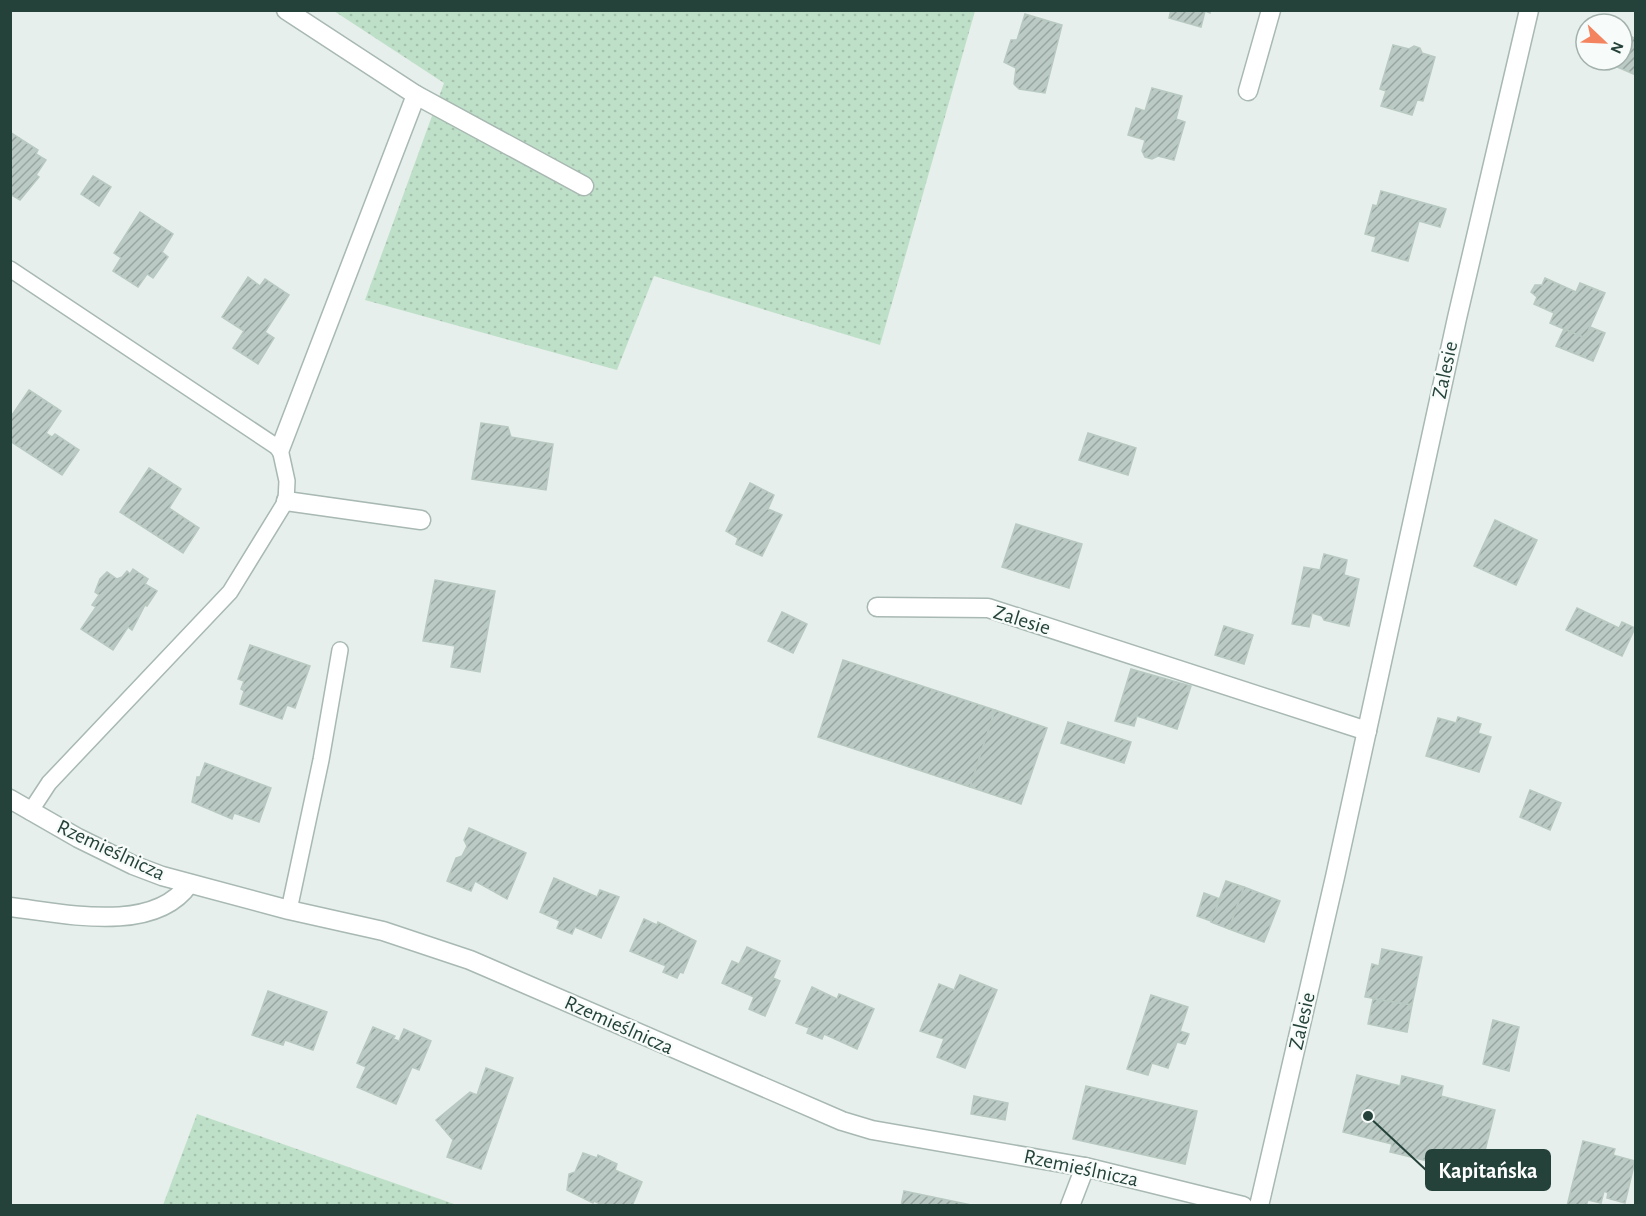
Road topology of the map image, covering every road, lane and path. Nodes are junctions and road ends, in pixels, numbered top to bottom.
1 (286, 10) edge
2 (1271, 10) edge
3 (1529, 10) edge
4 (1248, 91) dead end
5 (416, 95) junction
6 (584, 186) dead end
7 (10, 269) edge
8 (280, 449) junction
9 (286, 501) junction
10 (421, 520) dead end
11 (878, 607) dead end
12 (340, 650) dead end
13 (1366, 731) junction
14 (10, 799) edge
15 (30, 812) junction
16 (189, 884) junction
17 (10, 907) edge
18 (289, 910) junction
19 (1085, 1167) junction
20 (1070, 1206) edge
21 (1244, 1206) edge
22 (1259, 1206) edge

1 - 5 street
2 - 4 street
3 - 13 street, Zalesie
5 - 6 street
5 - 8 street
7 - 8 lane
8 - 9 lane
9 - 10 street
9 - 15 lane
11 - 13 street, Zalesie
12 - 18 lane
13 - 22 street, Zalesie
14 - 15 street, Rzemieślnicza
15 - 16 street, Rzemieślnicza
16 - 17 street
16 - 18 street, Rzemieślnicza
18 - 19 street, Rzemieślnicza
19 - 20 street
19 - 21 street, Rzemieślnicza

